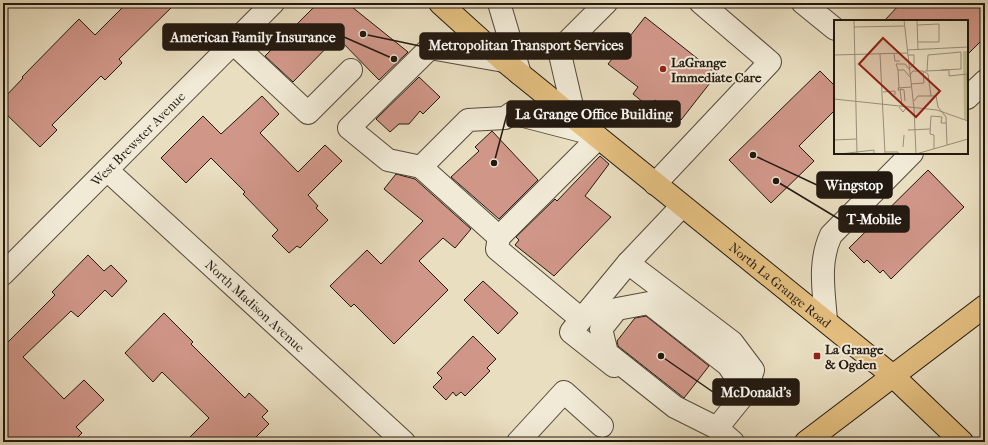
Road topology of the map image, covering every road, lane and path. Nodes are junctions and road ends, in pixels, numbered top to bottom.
1 (273, 3) edge
2 (440, 3) edge
3 (499, 3) edge
4 (606, 3) edge
5 (701, 3) edge
6 (803, 3) edge
7 (834, 28) edge
8 (233, 43) junction
9 (512, 67) junction
10 (351, 70) dead end
11 (985, 81) edge
12 (968, 97) edge
13 (575, 119) junction
14 (596, 136) junction
15 (911, 154) edge
16 (421, 167) junction
17 (107, 170) junction
18 (655, 184) junction
19 (682, 206) junction
20 (499, 237) junction
21 (628, 263) junction
22 (3, 274) edge
23 (985, 306) edge
24 (826, 321) junction
25 (576, 326) junction
26 (893, 376) junction
27 (746, 392) junction
28 (602, 426) dead end
29 (825, 434) edge
30 (725, 435) edge
31 (404, 442) edge
32 (518, 442) edge
33 (806, 442) edge
34 (962, 442) edge

1 - 8 street, West Brewster Avenue
2 - 9 main road
3 - 9 street
4 - 13 street
5 - 18 street
6 - 7 street
8 - 10 street
8 - 17 street, West Brewster Avenue
9 - 13 main road, North La Grange Road
9 - 16 street
11 - 12 street
13 - 14 main road, North La Grange Road
14 - 16 street
14 - 18 main road, North La Grange Road
14 - 20 street
15 - 24 street
16 - 20 street
17 - 22 street, West Brewster Avenue
17 - 31 street, North Madison Avenue
18 - 19 main road, North La Grange Road
19 - 21 street
19 - 24 main road, North La Grange Road
20 - 25 street
21 - 25 street
21 - 27 street
23 - 26 main road
24 - 26 main road, North La Grange Road
25 - 30 street
26 - 29 main road
26 - 34 main road, North La Grange Road
27 - 30 street
27 - 30 street
28 - 32 street
29 - 33 main road

